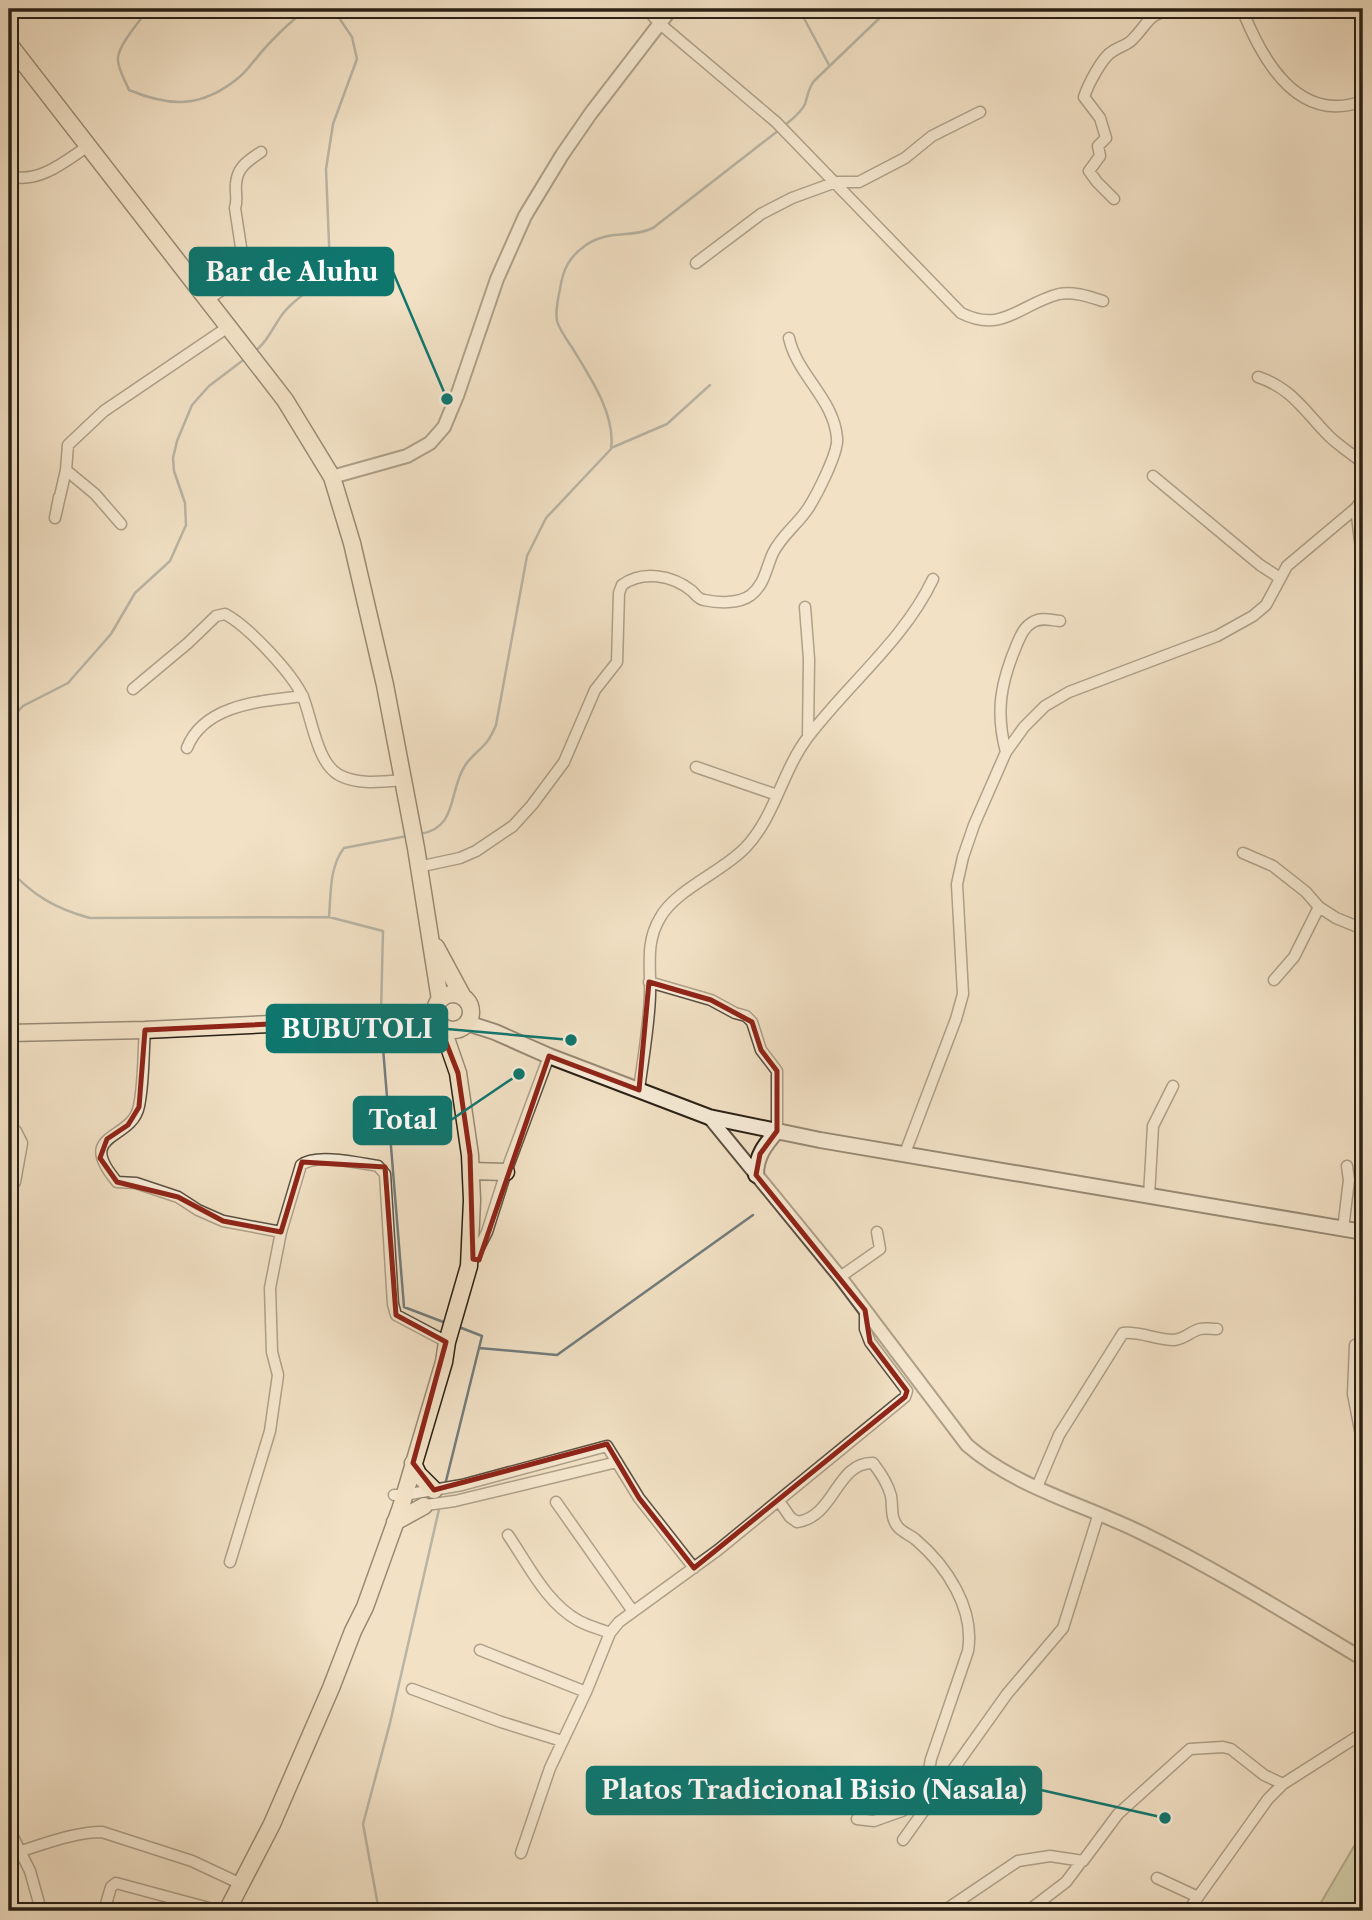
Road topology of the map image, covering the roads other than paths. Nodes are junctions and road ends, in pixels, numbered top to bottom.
1 (647, 9) edge
2 (671, 9) edge
3 (1175, 9) edge
4 (1242, 9) edge
5 (659, 23) junction
6 (9, 44) edge
7 (1363, 101) edge
8 (980, 112) dead end
9 (88, 146) junction
10 (261, 152) dead end
11 (9, 176) edge
12 (836, 182) junction
13 (1114, 199) dead end
14 (696, 263) dead end
15 (207, 300) junction
16 (1103, 301) dead end
17 (228, 327) junction
18 (789, 338) dead end
19 (1258, 377) dead end
20 (1363, 463) edge
21 (66, 470) junction
22 (1153, 476) dead end
23 (332, 477) junction
24 (59, 497) dead end
25 (1363, 498) edge
26 (1356, 508) junction
27 (121, 524) dead end
28 (1363, 565) edge
29 (1280, 578) junction
30 (933, 579) dead end
31 (805, 607) dead end
32 (1060, 621) dead end
33 (133, 689) dead end
34 (303, 696) junction
35 (808, 737) junction
36 (187, 748) dead end
37 (1006, 752) junction
38 (696, 767) dead end
39 (403, 780) junction
40 (776, 795) junction
41 (1243, 853) dead end
42 (418, 867) junction
43 (1319, 907) junction
44 (1363, 929) edge
45 (429, 934) junction
46 (1274, 980) dead end
47 (649, 982) junction
48 (463, 997) junction
49 (438, 1002) junction
50 (395, 1018) junction
51 (467, 1020) junction
52 (440, 1024) junction
53 (145, 1030) junction
54 (9, 1033) edge
55 (549, 1055) junction
56 (458, 1073) junction
57 (1173, 1086) dead end
58 (639, 1090) junction
59 (709, 1117) junction
60 (9, 1129) edge
61 (777, 1131) junction
62 (905, 1153) junction
63 (1348, 1166) dead end
64 (471, 1171) junction
65 (506, 1172) junction
66 (756, 1175) junction
67 (15, 1182) dead end
68 (1149, 1196) junction
69 (1343, 1229) junction
70 (281, 1232) junction
71 (877, 1232) dead end
72 (1363, 1232) edge
73 (469, 1266) junction
74 (840, 1277) junction
75 (865, 1310) junction
76 (1217, 1329) dead end
77 (447, 1342) junction
78 (1355, 1345) dead end
79 (1363, 1445) edge
80 (414, 1462) junction
81 (617, 1462) junction
82 (1037, 1488) junction
83 (431, 1498) junction
84 (779, 1501) junction
85 (556, 1502) dead end
86 (397, 1505) junction
87 (1099, 1513) junction
88 (508, 1535) dead end
89 (230, 1563) dead end
90 (694, 1568) junction
91 (632, 1610) junction
92 (610, 1633) junction
93 (480, 1650) dead end
94 (1363, 1659) edge
95 (412, 1689) dead end
96 (586, 1692) junction
97 (1363, 1733) edge
98 (562, 1741) junction
99 (1283, 1784) junction
100 (857, 1819) dead end
101 (9, 1829) edge
102 (903, 1840) dead end
103 (21, 1851) junction
104 (521, 1853) dead end
105 (1081, 1862) junction
106 (1157, 1878) dead end
107 (241, 1884) junction
108 (1198, 1897) junction
109 (33, 1911) edge
110 (104, 1911) edge
111 (220, 1911) edge
112 (227, 1911) edge
113 (944, 1911) edge
114 (1028, 1911) edge
115 (1188, 1911) edge

1 - 5 street
2 - 5 street
3 - 13 street
4 - 7 street
5 - 12 street
5 - 23 street
6 - 9 main road
8 - 12 street
9 - 11 street
9 - 15 main road
10 - 15 street
12 - 14 street
12 - 16 street
15 - 17 main road
17 - 21 street
17 - 23 main road
18 - 42 street
19 - 20 street
21 - 24 street
21 - 27 street
22 - 29 street
23 - 39 main road
25 - 26 street
26 - 28 street
26 - 29 street
29 - 37 street
30 - 35 street
31 - 35 street
32 - 37 street
33 - 34 street
34 - 36 street
34 - 39 street
35 - 40 street
37 - 62 street
38 - 40 street
39 - 42 main road
40 - 47 street
41 - 43 street
42 - 45 main road
43 - 44 street
43 - 46 street
45 - 48 main road
45 - 49 main road
47 - 58 street
47 - 61 street
48 - 49 main road
48 - 51 main road
49 - 50 main road
49 - 52 main road
50 - 52 main road
50 - 53 main road
51 - 52 main road
51 - 55 main road
51 - 56 main road
52 - 56 main road
53 - 54 main road
53 - 70 street
55 - 58 main road
55 - 65 street
56 - 64 main road
57 - 68 street
58 - 59 main road
59 - 61 main road
59 - 66 street
60 - 67 street
61 - 62 main road
61 - 66 main road
62 - 68 main road
63 - 69 street
64 - 65 main road
64 - 73 main road
65 - 73 street
66 - 74 street
68 - 69 main road
69 - 72 main road
70 - 77 street
70 - 89 street
71 - 74 street
73 - 77 main road
74 - 75 street
75 - 82 street
75 - 84 street
76 - 82 street
77 - 80 main road
77 - 86 main road
78 - 79 street
80 - 83 main road
80 - 86 main road
81 - 83 street
81 - 83 street
81 - 90 street
82 - 87 street
83 - 86 main road
83 - 86 street
84 - 90 street
84 - 100 street
85 - 91 street
86 - 107 main road
87 - 94 street
87 - 102 street
88 - 92 street
90 - 91 street
91 - 92 street
92 - 96 street
93 - 96 street
95 - 98 street
96 - 98 street
97 - 99 street
98 - 104 street
99 - 105 street
99 - 108 street
101 - 103 street
103 - 107 street
103 - 109 street
105 - 113 street
105 - 114 street
106 - 108 street
107 - 112 main road
108 - 115 street
110 - 111 street

